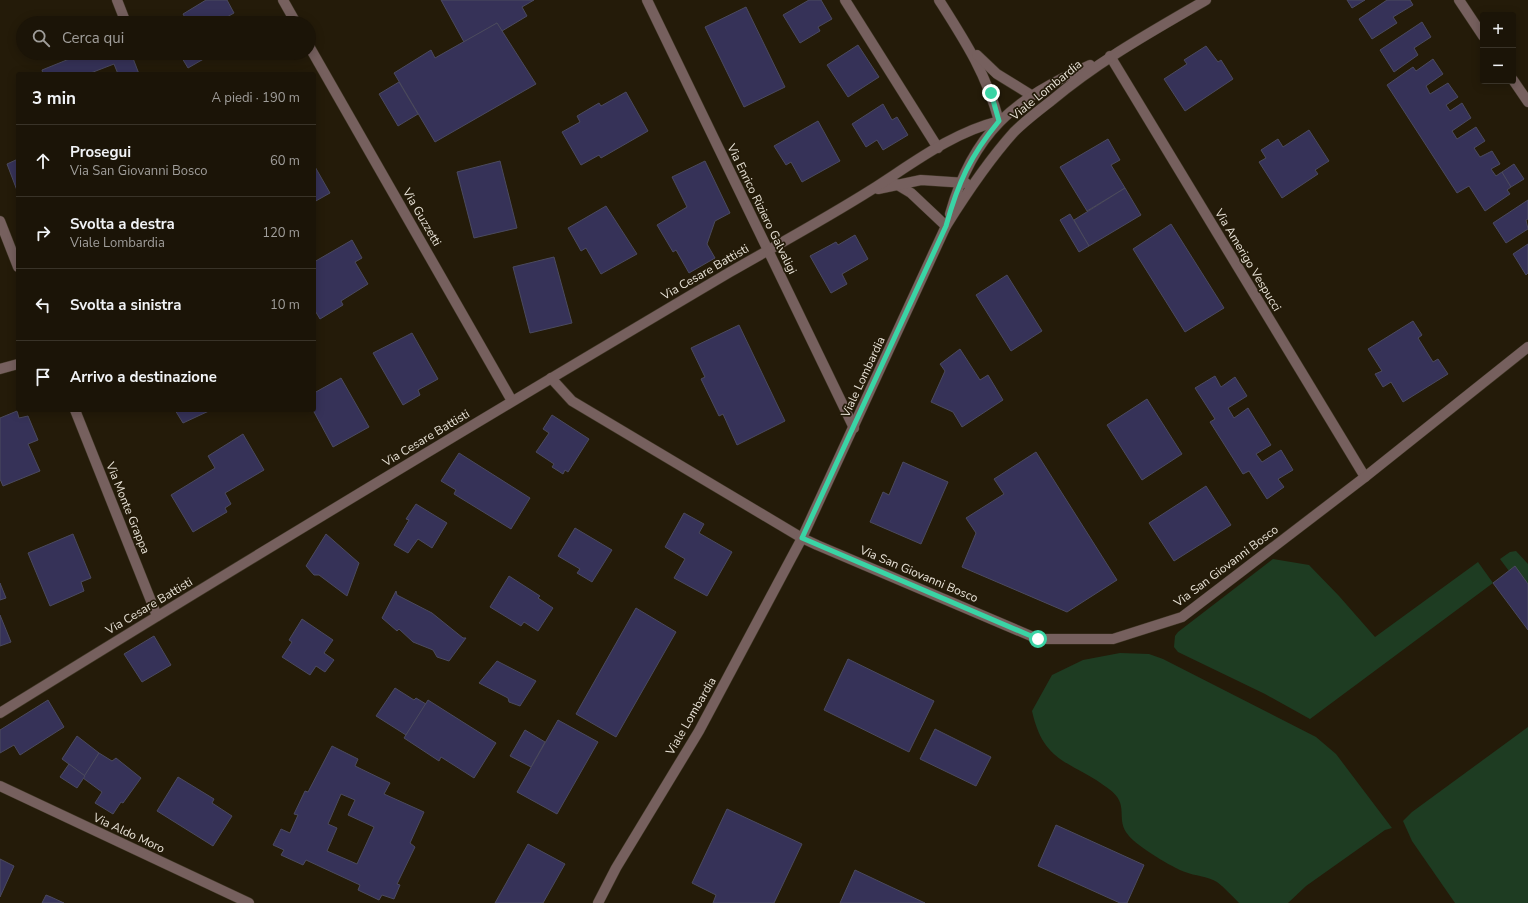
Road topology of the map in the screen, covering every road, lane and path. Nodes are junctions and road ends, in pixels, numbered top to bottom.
1 (117, 0) edge
2 (283, 0) edge
3 (647, 0) edge
4 (845, 0) edge
5 (938, 0) edge
6 (1206, 0) edge
7 (1459, 0) edge
8 (123, 16) edge
9 (292, 16) edge
10 (1480, 32) edge
11 (965, 40) junction
12 (1110, 56) junction
13 (316, 58) edge
14 (1516, 84) edge
15 (1031, 95) junction
16 (1528, 102) edge
17 (999, 121) junction
18 (938, 148) junction
19 (960, 182) junction
20 (896, 184) junction
21 (974, 184) junction
22 (870, 191) junction
23 (0, 221) edge
24 (946, 226) junction
25 (767, 250) junction
26 (16, 262) edge
27 (1528, 347) edge
28 (16, 365) edge
29 (0, 369) edge
30 (551, 378) junction
31 (512, 401) junction
32 (76, 412) edge
33 (854, 428) junction
34 (1365, 477) junction
35 (802, 538) junction
36 (157, 616) junction
37 (0, 713) edge
38 (0, 786) edge
39 (249, 903) edge
40 (598, 903) edge

1 - 8 street
2 - 9 street
3 - 25 street, Via Enrico Riziero Galvaligi
4 - 18 street
5 - 11 street
6 - 12 street, Viale Lombardia
7 - 10 street
11 - 15 street
11 - 17 street
12 - 15 street, Viale Lombardia
12 - 21 street, Viale Lombardia
12 - 34 street, Via Amerigo Vespucci
13 - 31 street, Via Guzzetti
14 - 16 street
15 - 17 street, Viale Lombardia
17 - 18 street, Via Cesare Battisti
17 - 19 street, Viale Lombardia
18 - 22 street, Via Cesare Battisti
19 - 20 street, Via Cesare Battisti
19 - 21 street, Via Cesare Battisti
19 - 24 street, Viale Lombardia
20 - 22 street, Via Cesare Battisti
20 - 24 street
21 - 24 street, Viale Lombardia
22 - 25 street, Via Cesare Battisti
23 - 26 street
24 - 33 street, Viale Lombardia
25 - 30 street, Via Cesare Battisti
25 - 33 street, Via Enrico Riziero Galvaligi
27 - 34 street, Via San Giovanni Bosco
28 - 29 street
30 - 31 street, Via Cesare Battisti
30 - 35 street
31 - 36 street, Via Cesare Battisti
32 - 36 street, Via Monte Grappa
33 - 35 street, Viale Lombardia
34 - 35 street, Via San Giovanni Bosco
35 - 40 street, Viale Lombardia
36 - 37 street, Via Cesare Battisti
38 - 39 street, Via Aldo Moro

